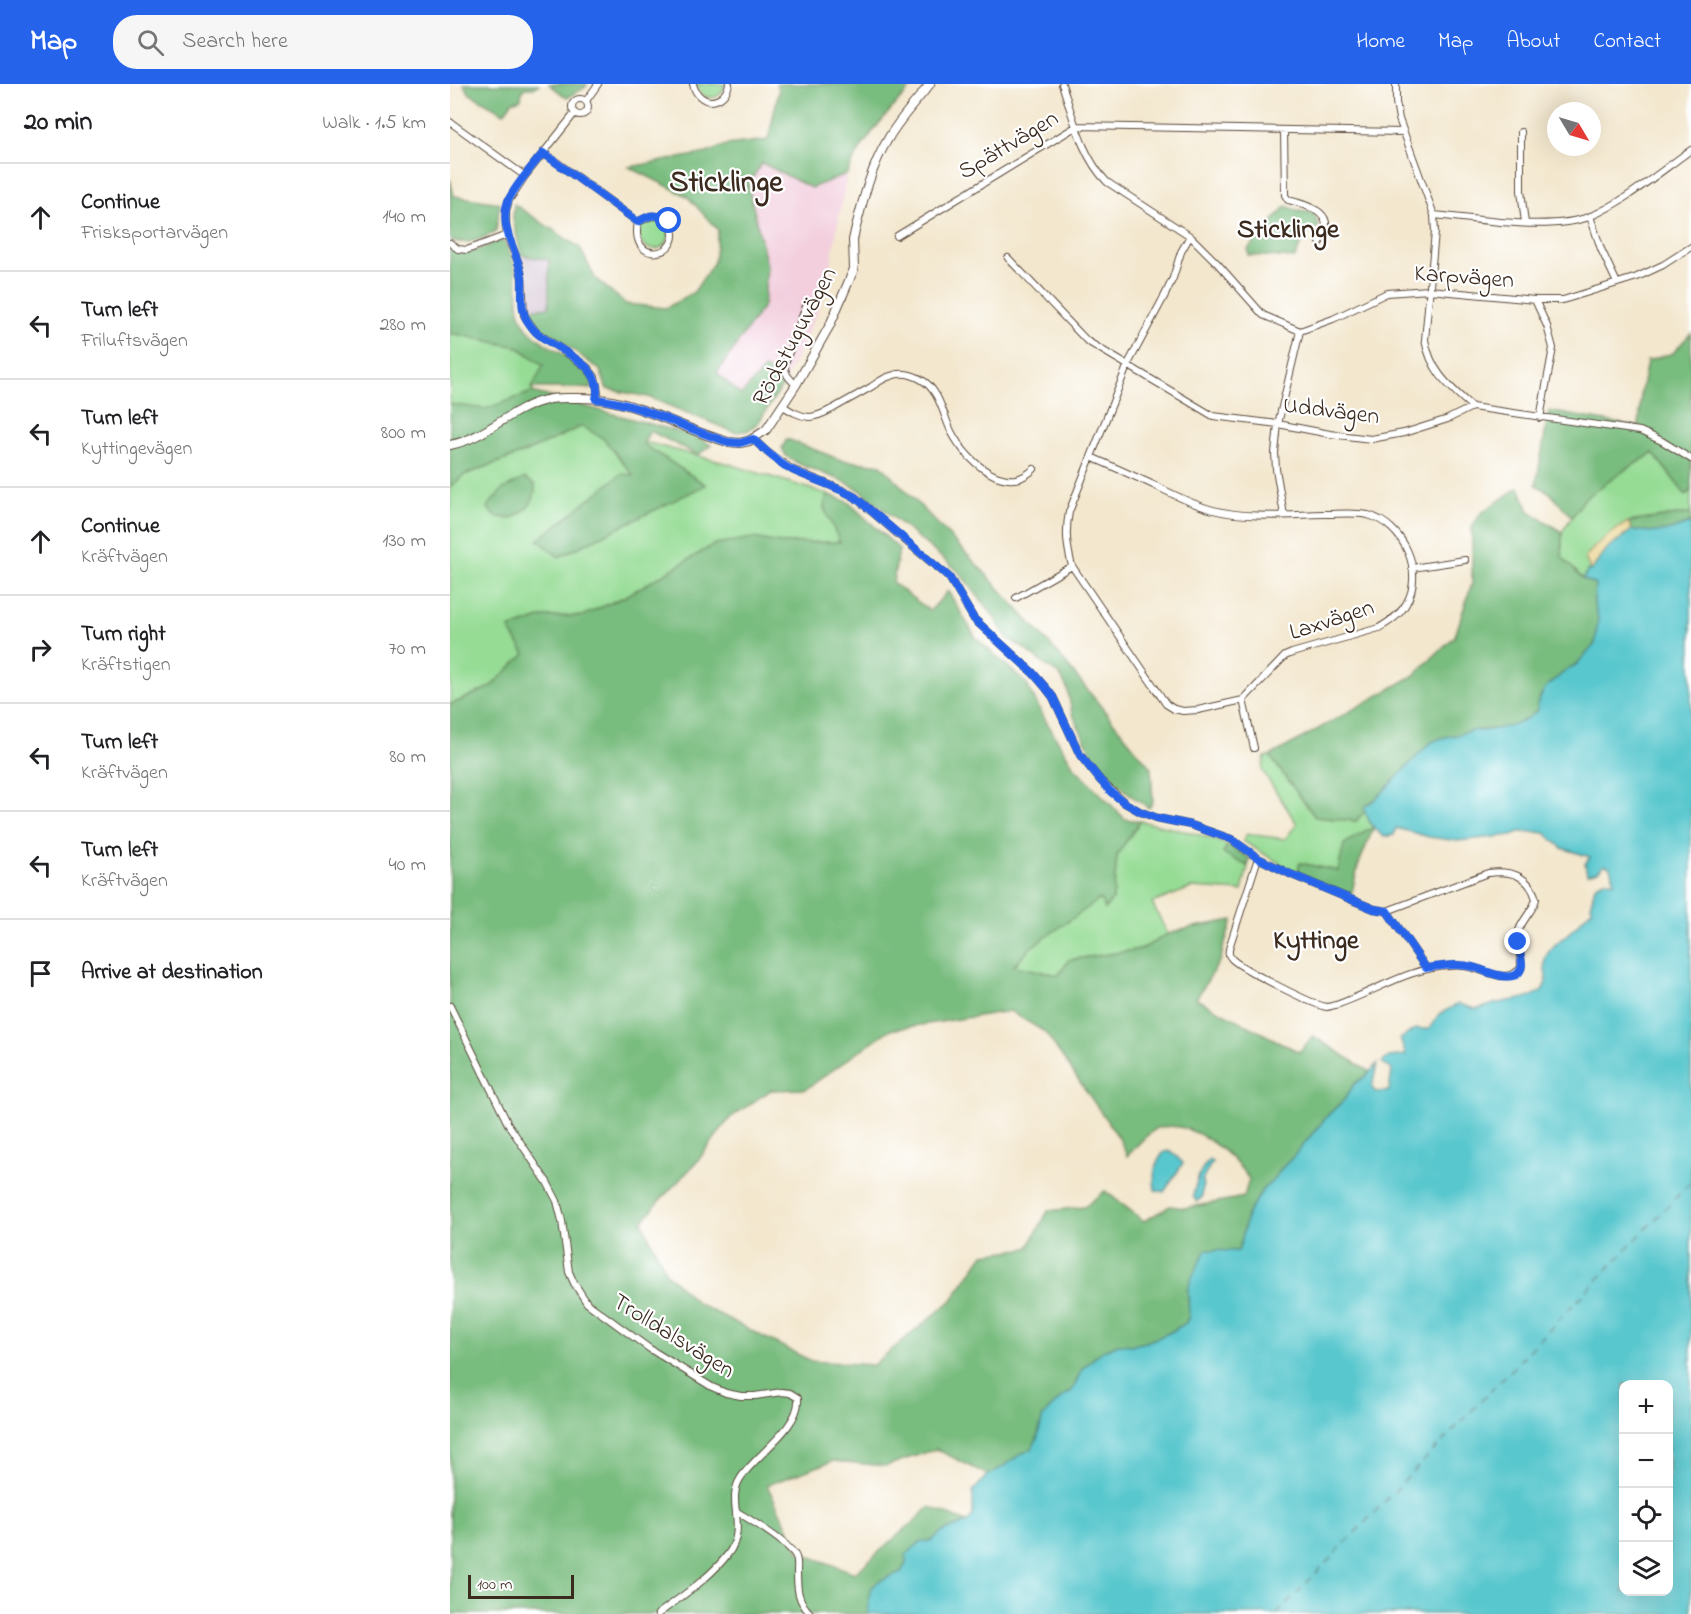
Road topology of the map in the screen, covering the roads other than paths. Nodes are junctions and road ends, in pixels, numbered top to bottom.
1 (597, 84) edge
2 (693, 84) edge
3 (729, 84) edge
4 (930, 84) edge
5 (1062, 84) edge
6 (1396, 84) edge
7 (586, 101) junction
8 (575, 113) junction
9 (450, 122) edge
10 (1077, 126) junction
11 (1284, 130) junction
12 (1403, 132) junction
13 (1521, 132) dead end
14 (1691, 150) edge
15 (543, 153) junction
16 (525, 176) junction
17 (1434, 215) junction
18 (1590, 216) junction
19 (638, 222) junction
20 (1525, 223) junction
21 (507, 235) junction
22 (897, 236) dead end
23 (1190, 236) junction
24 (1320, 242) dead end
25 (450, 243) edge
26 (1691, 248) edge
27 (1008, 258) dead end
28 (1617, 283) junction
29 (1430, 290) junction
30 (1535, 300) junction
31 (806, 306) dead end
32 (1300, 332) junction
33 (1128, 364) junction
34 (796, 386) junction
35 (596, 399) junction
36 (783, 406) junction
37 (1472, 407) junction
38 (1540, 418) junction
39 (1278, 424) junction
40 (753, 439) junction
41 (450, 445) edge
42 (1091, 457) junction
43 (1691, 459) edge
44 (1034, 469) dead end
45 (1284, 515) junction
46 (1465, 560) dead end
47 (1072, 566) junction
48 (1412, 568) junction
49 (1016, 598) dead end
50 (1243, 700) junction
51 (1254, 748) dead end
52 (1258, 858) junction
53 (1387, 911) junction
54 (1426, 968) junction
55 (450, 1006) edge
56 (736, 1511) junction
57 (658, 1614) edge
58 (811, 1614) edge

1 - 7 street
2 - 3 street
4 - 34 street, Rödstuguvägen
5 - 10 street
6 - 12 street
7 - 8 street
7 - 8 street
8 - 15 street
9 - 16 street
10 - 11 street, Spättvägen
10 - 22 street, Spättvägen
10 - 23 street
11 - 12 street, Spättvägen
11 - 24 street
12 - 17 street
13 - 20 street
14 - 18 street
15 - 16 street
15 - 19 street
16 - 21 street
17 - 20 street
17 - 29 street
18 - 20 street
18 - 28 street
19 - 19 street
21 - 25 street
21 - 35 street
23 - 32 street
23 - 33 street
26 - 28 street, Karpvägen
27 - 33 street, Uddvägen
28 - 30 street, Karpvägen
29 - 30 street, Karpvägen
29 - 32 street, Karpvägen
29 - 37 street
30 - 38 street
31 - 34 street
32 - 39 street
33 - 39 street, Uddvägen
33 - 42 street
34 - 36 street, Rödstuguvägen
35 - 40 street
35 - 41 street
36 - 40 street, Rödstuguvägen
36 - 44 street
37 - 38 street
37 - 39 street, Uddvägen
38 - 43 street
39 - 45 street
40 - 52 street
42 - 45 street, Laxvägen
42 - 47 street
45 - 48 street, Laxvägen
46 - 48 street
47 - 49 street
47 - 50 street
48 - 50 street, Laxvägen
50 - 51 street
52 - 53 street
52 - 54 street
53 - 54 street
53 - 54 street
55 - 56 street, Trolldalsvägen
56 - 57 street, Trolldalsvägen
56 - 58 street

